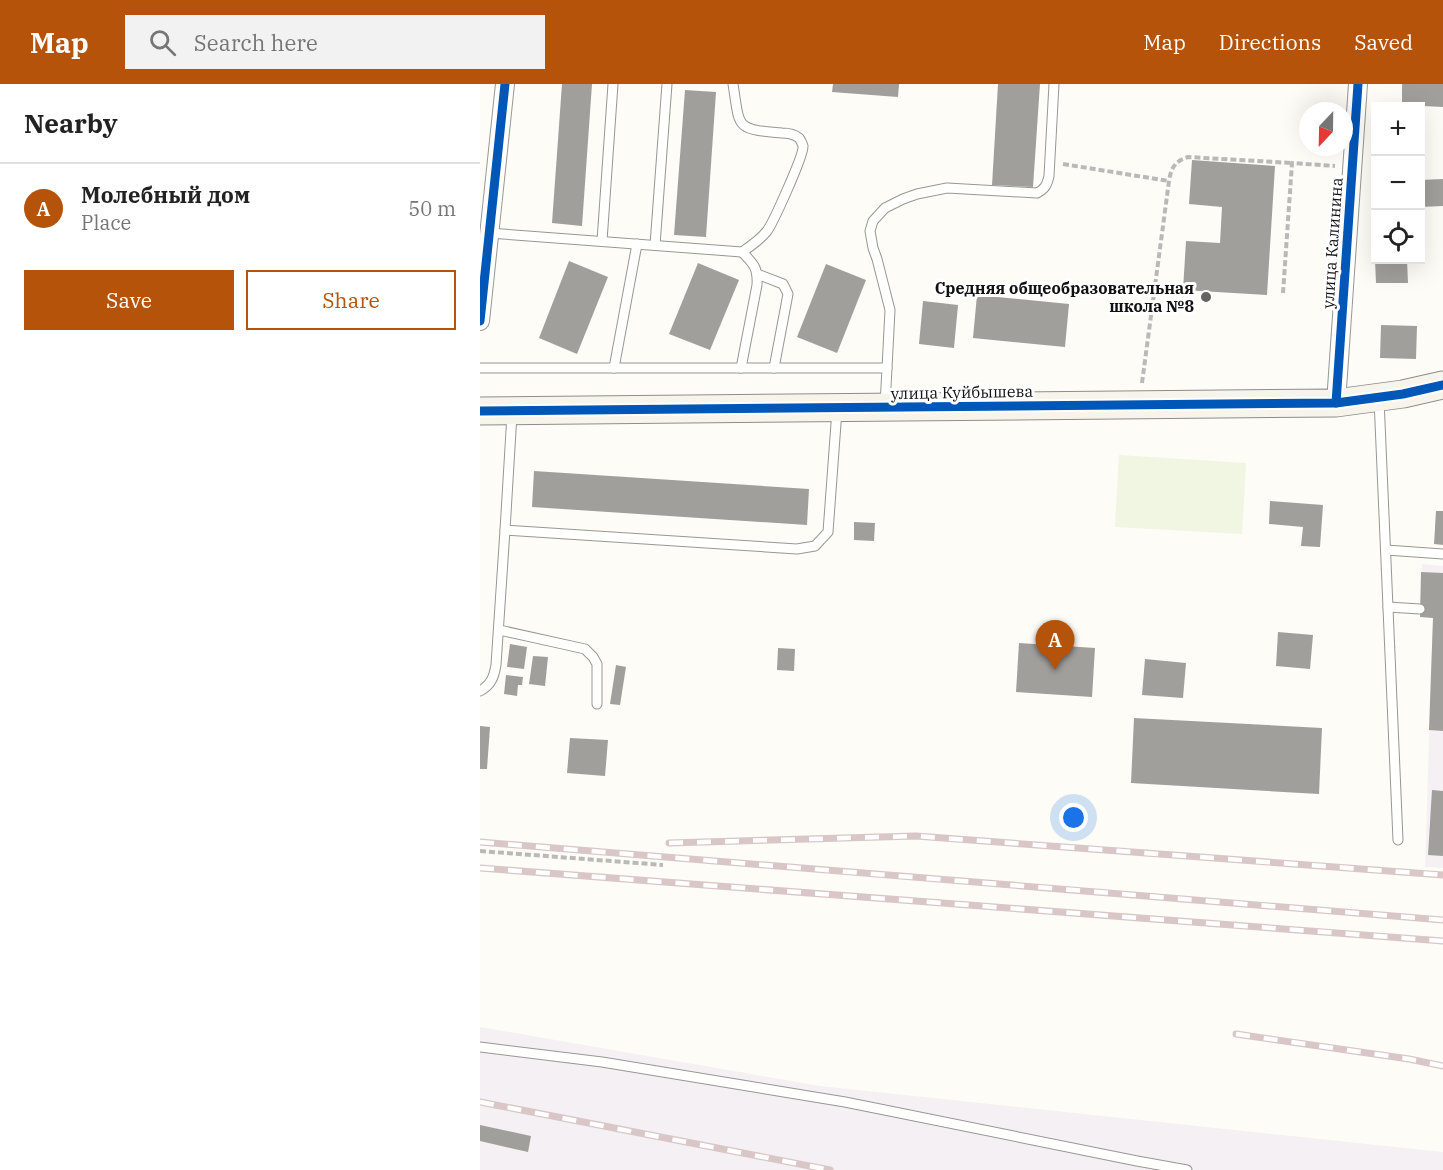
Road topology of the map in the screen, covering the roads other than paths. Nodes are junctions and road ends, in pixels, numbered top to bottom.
1 (505, 84) edge
2 (613, 84) edge
3 (667, 84) edge
4 (733, 84) edge
5 (1054, 84) edge
6 (1358, 84) edge
7 (489, 232) junction
8 (602, 241) junction
9 (637, 244) junction
10 (655, 245) junction
11 (742, 252) junction
12 (757, 274) junction
13 (482, 287) edge
14 (480, 321) edge
15 (480, 368) edge
16 (614, 368) junction
17 (741, 368) junction
18 (774, 368) junction
19 (887, 368) junction
20 (1443, 386) edge
21 (1379, 399) junction
22 (1336, 403) junction
23 (837, 408) junction
24 (885, 408) junction
25 (480, 411) edge
26 (512, 411) junction
27 (505, 530) junction
28 (1386, 550) junction
29 (1443, 554) edge
30 (1388, 607) junction
31 (1420, 609) dead end
32 (499, 630) junction
33 (480, 691) edge
34 (597, 704) dead end
35 (1398, 840) dead end
36 (480, 1047) edge
37 (1187, 1170) edge

1 - 7 street
2 - 8 lane
3 - 10 lane
4 - 11 lane
5 - 19 lane
6 - 22 street, улица Калинина
7 - 8 lane
7 - 13 street
8 - 9 lane
9 - 10 lane
9 - 16 lane
10 - 11 lane
11 - 12 lane
12 - 17 lane
12 - 18 lane
13 - 14 street
15 - 16 lane
16 - 17 lane
17 - 18 lane
18 - 19 lane
19 - 24 lane
20 - 21 street, улица Куйбышева
21 - 22 street, улица Куйбышева
21 - 28 lane
22 - 24 street, улица Куйбышева
23 - 24 street, улица Куйбышева
23 - 26 street, улица Куйбышева
23 - 27 lane
25 - 26 street, улица Куйбышева
26 - 27 lane
27 - 32 lane
28 - 29 lane
28 - 30 lane
30 - 31 lane
30 - 35 lane
32 - 33 lane
32 - 34 lane
36 - 37 lane

